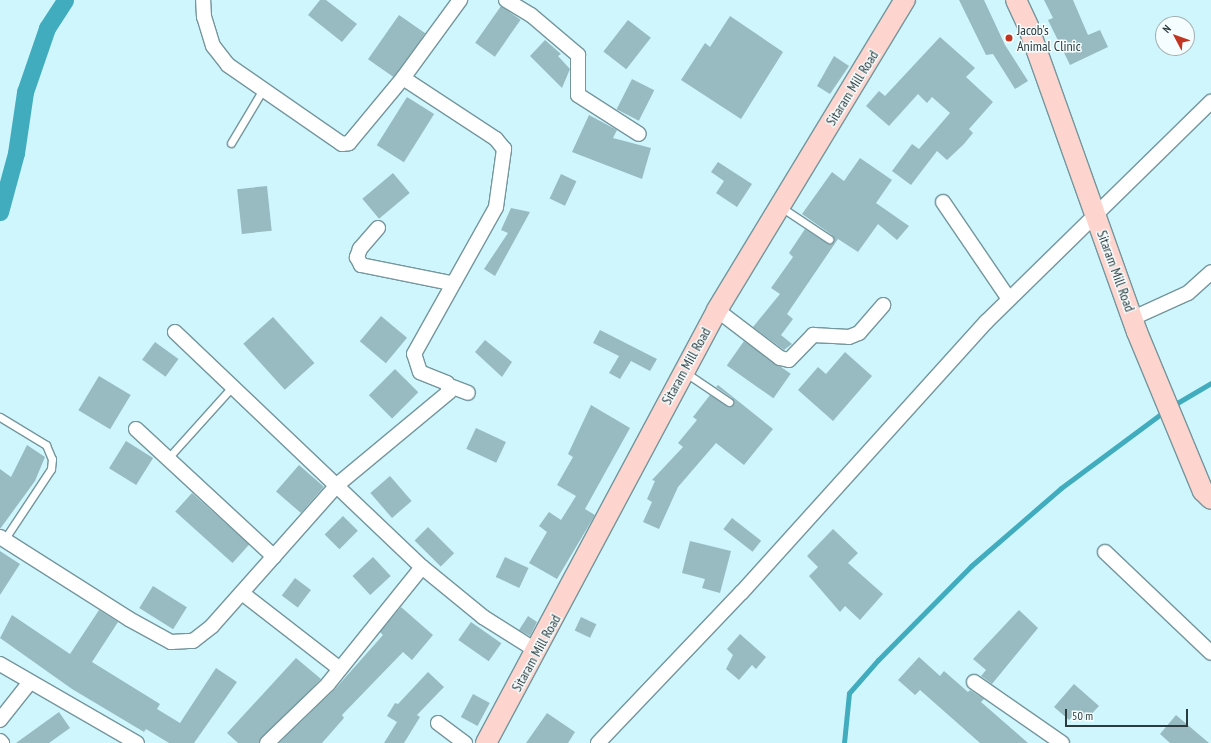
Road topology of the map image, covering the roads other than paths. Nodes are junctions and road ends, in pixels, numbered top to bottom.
1 (203, 0) edge
2 (460, 0) edge
3 (506, 0) edge
4 (1016, 0) edge
5 (901, 2) edge
6 (403, 78) junction
7 (262, 91) junction
8 (1211, 102) edge
9 (639, 134) dead end
10 (231, 142) dead end
11 (942, 202) dead end
12 (780, 206) junction
13 (1096, 214) junction
14 (378, 228) dead end
15 (829, 239) dead end
16 (1211, 272) edge
17 (451, 283) junction
18 (1009, 299) junction
19 (883, 305) dead end
20 (717, 310) junction
21 (1132, 318) junction
22 (175, 332) dead end
23 (683, 371) junction
24 (234, 385) junction
25 (450, 386) junction
26 (468, 394) dead end
27 (729, 402) dead end
28 (0, 417) edge
29 (136, 429) dead end
30 (169, 457) junction
31 (337, 486) junction
32 (1208, 491) edge
33 (2, 539) edge
34 (1105, 552) dead end
35 (274, 557) junction
36 (422, 567) junction
37 (242, 592) junction
38 (537, 651) junction
39 (1211, 653) edge
40 (0, 664) edge
41 (340, 669) junction
42 (30, 682) junction
43 (974, 682) dead end
44 (0, 720) edge
45 (438, 723) dead end
46 (137, 743) edge
47 (267, 743) edge
48 (465, 743) edge
49 (486, 743) edge
50 (598, 743) edge
51 (1062, 743) edge

1 - 7 street
2 - 6 street
3 - 9 street
4 - 13 main road, Sitaram Mill Road
5 - 12 main road, Sitaram Mill Road
6 - 7 street
6 - 17 street
7 - 10 lane
8 - 13 street
11 - 18 street
12 - 15 lane
12 - 20 main road, Sitaram Mill Road
13 - 18 street
13 - 21 main road, Sitaram Mill Road
14 - 17 street
16 - 21 street
17 - 25 street
18 - 50 street
19 - 20 street
20 - 23 main road, Sitaram Mill Road
21 - 32 main road, Sitaram Mill Road
22 - 24 street
23 - 27 lane
23 - 38 main road, Sitaram Mill Road
24 - 30 lane
24 - 31 street
25 - 26 street
25 - 31 street
28 - 33 lane
29 - 30 street
30 - 35 street
31 - 35 street
31 - 36 street
33 - 37 street
34 - 39 street
35 - 37 street
36 - 38 street
36 - 41 street
37 - 41 street
38 - 49 main road, Sitaram Mill Road
40 - 42 street
41 - 47 street
42 - 44 street
42 - 46 street
43 - 51 street
45 - 48 street

